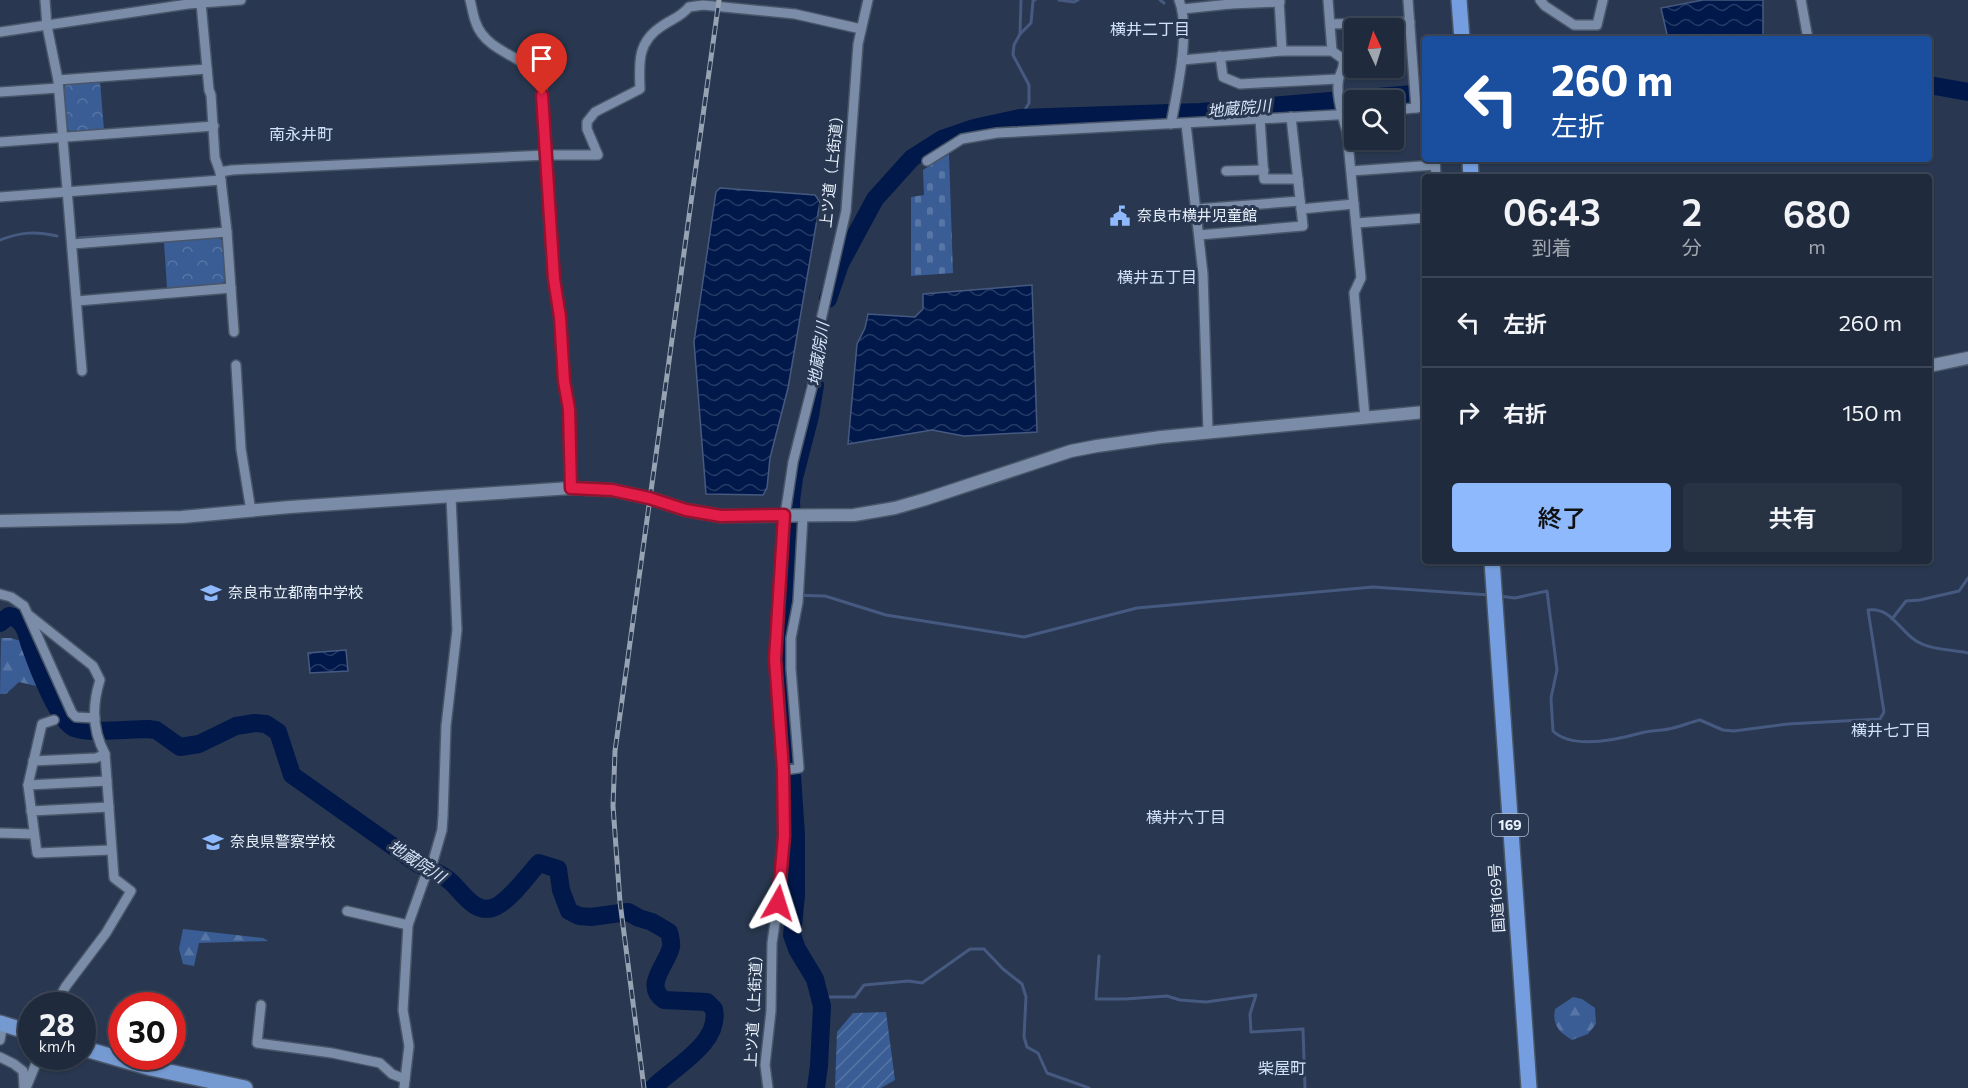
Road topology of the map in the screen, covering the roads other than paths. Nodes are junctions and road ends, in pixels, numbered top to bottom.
1 (45, 0) edge
2 (241, 0) edge
3 (470, 0) edge
4 (868, 0) edge
5 (1328, 0) edge
6 (1408, 0) edge
7 (1459, 0) edge
8 (1540, 0) edge
9 (1603, 0) edge
10 (1801, 0) edge
11 (1279, 1) edge
12 (197, 2) edge
13 (1231, 2) edge
14 (1181, 4) edge
15 (1404, 22) edge
16 (1410, 22) junction
17 (1330, 24) junction
18 (1344, 25) edge
19 (47, 26) junction
20 (861, 29) junction
21 (0, 32) edge
22 (1462, 36) edge
23 (1807, 36) edge
24 (1282, 51) junction
25 (1332, 51) junction
26 (1220, 56) junction
27 (1182, 60) junction
28 (1344, 67) joint
29 (207, 69) junction
30 (1338, 79) junction
31 (58, 84) junction
32 (0, 92) edge
33 (1418, 101) edge
34 (1341, 106) junction
35 (1344, 108) edge
36 (1291, 117) junction
37 (1260, 119) junction
38 (1172, 120) junction
39 (1186, 124) junction
40 (214, 126) junction
41 (62, 138) junction
42 (0, 142) edge
43 (547, 155) junction
44 (927, 160) dead end
45 (1435, 162) edge
46 (1264, 170) junction
47 (1226, 171) dead end
48 (1351, 171) junction
49 (220, 176) junction
50 (1298, 179) junction
51 (66, 192) junction
52 (0, 197) edge
53 (1354, 204) junction
54 (1301, 205) junction
55 (1196, 209) junction
56 (1422, 218) edge
57 (1356, 223) junction
58 (227, 232) junction
59 (1199, 236) junction
60 (72, 244) junction
61 (231, 288) junction
62 (77, 301) junction
63 (234, 332) dead end
64 (1968, 358) edge
65 (236, 365) dead end
66 (1932, 365) edge
67 (82, 371) dead end
68 (1422, 412) edge
69 (1365, 417) junction
70 (1208, 432) junction
71 (571, 488) junction
72 (451, 497) junction
73 (250, 505) dead end
74 (784, 515) junction
75 (803, 516) junction
76 (0, 521) edge
77 (1492, 564) edge
78 (0, 594) edge
79 (30, 616) junction
80 (54, 720) dead end
81 (95, 720) junction
82 (105, 754) junction
83 (33, 761) junction
84 (784, 770) junction
85 (107, 781) junction
86 (28, 786) junction
87 (109, 807) junction
88 (31, 811) junction
89 (0, 833) edge
90 (33, 834) junction
91 (110, 850) junction
92 (347, 911) dead end
93 (408, 925) junction
94 (63, 992) edge
95 (261, 1005) dead end
96 (1, 1023) edge
97 (18, 1028) edge
98 (0, 1040) edge
99 (96, 1052) edge
100 (0, 1057) edge
101 (33, 1070) edge
102 (405, 1083) edge
103 (25, 1088) edge
104 (245, 1088) edge
105 (768, 1088) edge
106 (1529, 1088) edge

1 - 19 street
2 - 12 street
3 - 43 street
4 - 20 street, 上ツ道（上街道）
5 - 17 street
6 - 16 street
7 - 22 highway
8 - 9 street
10 - 23 street
11 - 13 street
11 - 24 street
12 - 19 street
12 - 29 street
13 - 14 street
14 - 27 street
15 - 16 street
16 - 33 street
17 - 18 street
17 - 25 street
19 - 21 street
19 - 31 street
20 - 43 street
20 - 74 street, 上ツ道（上街道）
24 - 25 street
24 - 26 street
25 - 28 street
26 - 27 street
26 - 30 street
27 - 38 street
28 - 30 street
29 - 31 street
29 - 40 street
30 - 34 street
31 - 32 street
31 - 41 street
34 - 35 street
34 - 36 street
34 - 48 street
36 - 37 street
36 - 50 street
37 - 39 street
37 - 46 street
38 - 39 street
38 - 44 street
39 - 55 street
40 - 41 street
40 - 49 street
41 - 42 street
41 - 51 street
43 - 49 street
43 - 71 street
45 - 48 street
46 - 47 street
46 - 50 street
48 - 53 street
49 - 51 street
49 - 58 street
50 - 54 street
51 - 52 street
51 - 60 street
53 - 54 street
53 - 57 street
54 - 55 street
54 - 59 street
55 - 59 street
56 - 57 street
57 - 69 street
58 - 60 street
58 - 61 street
59 - 70 street
60 - 62 street
61 - 62 street
61 - 63 street
62 - 67 street
64 - 66 street
65 - 73 street
68 - 69 street
69 - 70 street
70 - 75 street
71 - 72 street
71 - 74 street
72 - 76 street
72 - 93 street
74 - 75 street
74 - 84 street, 上ツ道（上街道）
75 - 84 street
77 - 106 highway, 国道169号 / 169
78 - 79 street
79 - 81 street
79 - 81 street
80 - 83 street
81 - 82 street
82 - 83 street
82 - 85 street
83 - 86 street
84 - 105 street, 上ツ道（上街道）
85 - 86 street
85 - 87 street
86 - 88 street
87 - 88 street
87 - 91 street
88 - 90 street
89 - 90 street
90 - 91 street
91 - 94 street
92 - 93 street
93 - 102 street
95 - 102 street
96 - 97 main road
96 - 98 street
99 - 104 main road
100 - 103 street
101 - 103 street

